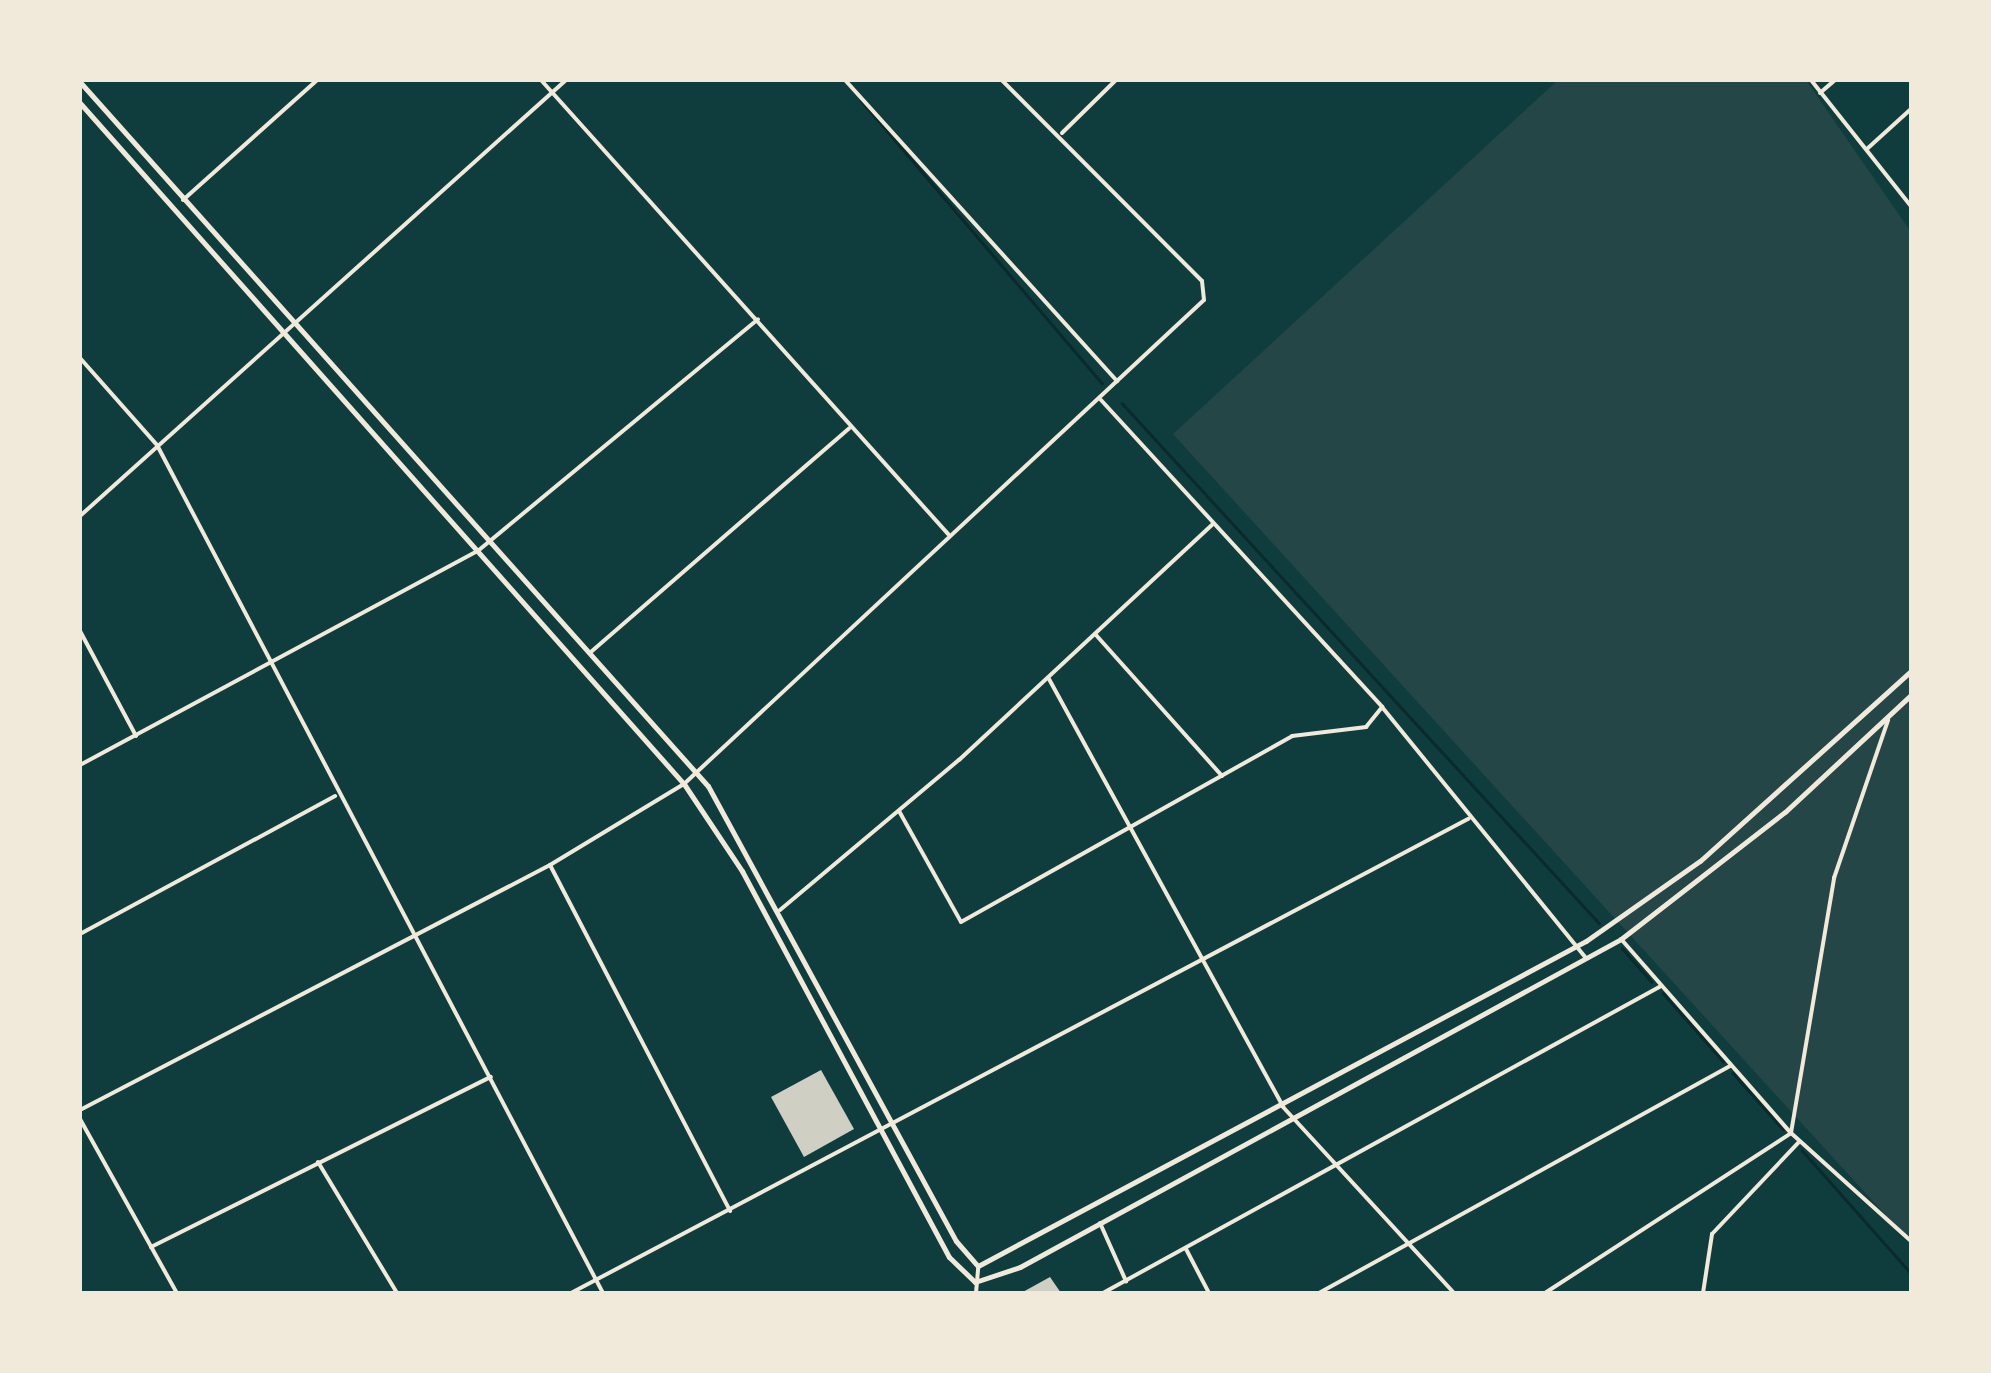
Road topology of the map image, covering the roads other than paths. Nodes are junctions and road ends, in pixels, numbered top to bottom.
1 (318, 80) edge
2 (541, 80) edge
3 (566, 80) edge
4 (846, 80) edge
5 (1002, 80) edge
6 (1116, 80) edge
7 (1521, 80) edge
8 (1533, 80) edge
9 (1811, 80) edge
10 (1835, 80) edge
11 (80, 82) edge
12 (552, 93) junction
13 (1818, 94) junction
14 (80, 103) edge
15 (1911, 109) edge
16 (1060, 134) junction
17 (1868, 148) junction
18 (183, 200) junction
19 (1911, 206) edge
20 (758, 319) junction
21 (292, 322) junction
22 (282, 333) junction
23 (80, 358) edge
24 (1118, 383) junction
25 (1101, 400) junction
26 (850, 428) junction
27 (158, 445) junction
28 (80, 516) edge
29 (1214, 524) junction
30 (950, 536) junction
31 (490, 540) junction
32 (479, 550) junction
33 (80, 631) edge
34 (1096, 635) junction
35 (592, 651) junction
36 (266, 662) junction
37 (1911, 670) edge
38 (1049, 679) junction
39 (1911, 696) edge
40 (1382, 706) junction
41 (1888, 716) junction
42 (136, 736) junction
43 (80, 765) edge
44 (694, 770) junction
45 (1222, 776) junction
46 (684, 784) junction
47 (334, 796) junction
48 (899, 811) junction
49 (1468, 819) junction
50 (1132, 828) junction
51 (550, 865) junction
52 (780, 910) junction
53 (80, 934) edge
54 (415, 938) junction
55 (1621, 939) junction
56 (1576, 946) junction
57 (1586, 958) junction
58 (1201, 960) junction
59 (1661, 986) junction
60 (1730, 1066) junction
61 (492, 1076) junction
62 (1283, 1107) junction
63 (80, 1110) edge
64 (80, 1119) edge
65 (1292, 1119) junction
66 (896, 1127) junction
67 (884, 1133) junction
68 (1791, 1133) junction
69 (1800, 1141) junction
70 (318, 1162) junction
71 (1336, 1168) junction
72 (730, 1211) junction
73 (1100, 1223) junction
74 (1911, 1241) edge
75 (1408, 1245) junction
76 (151, 1246) junction
77 (1186, 1250) junction
78 (978, 1266) junction
79 (594, 1280) junction
80 (1126, 1281) junction
81 (976, 1282) junction
82 (177, 1293) edge
83 (396, 1293) edge
84 (571, 1293) edge
85 (602, 1293) edge
86 (975, 1293) edge
87 (1102, 1293) edge
88 (1209, 1293) edge
89 (1320, 1293) edge
90 (1454, 1293) edge
91 (1545, 1293) edge
92 (1703, 1293) edge

1 - 18 street
2 - 12 street
3 - 12 street
4 - 24 street
5 - 16 street
6 - 16 street
7 - 8 street
9 - 13 street
10 - 13 street
11 - 18 street
12 - 20 street
12 - 21 street
13 - 17 street
14 - 22 street
15 - 17 street
16 - 24 street
17 - 19 street
18 - 21 street
20 - 26 street
20 - 31 street
21 - 22 street
21 - 31 street
22 - 27 street
22 - 32 street
23 - 27 street
24 - 25 street
25 - 29 street
25 - 30 street
26 - 30 street
26 - 35 street
27 - 28 street
27 - 36 street
29 - 34 street
29 - 40 street
30 - 44 street
31 - 32 street
31 - 35 street
32 - 36 street
32 - 46 street
33 - 42 street
34 - 38 street
34 - 45 street
35 - 44 street
36 - 42 street
36 - 47 street
37 - 56 street
38 - 48 street
38 - 50 street
39 - 41 street
40 - 45 street
40 - 49 street
41 - 55 street
41 - 68 street
42 - 43 street
44 - 46 street
44 - 52 street
45 - 50 street
46 - 51 street
46 - 67 street
47 - 53 street
47 - 54 street
48 - 50 street
48 - 52 street
49 - 56 street
49 - 58 street
50 - 58 street
51 - 54 street
51 - 72 street
52 - 66 street
54 - 61 street
54 - 63 street
55 - 57 street
55 - 59 street
56 - 57 street
56 - 62 street
57 - 65 street
58 - 62 street
58 - 66 street
59 - 60 street
59 - 71 street
60 - 68 street
60 - 75 street
61 - 70 street
61 - 79 street
62 - 65 street
62 - 78 street
64 - 76 street
65 - 71 street
65 - 73 street
66 - 67 street
66 - 78 street
67 - 72 street
67 - 81 street
68 - 69 street
68 - 91 street
69 - 74 street
69 - 92 street
70 - 76 street
70 - 83 street
71 - 75 street
71 - 77 street
72 - 79 street
73 - 80 street
73 - 81 street
75 - 89 street
75 - 90 street
76 - 82 street
77 - 80 street
77 - 88 street
78 - 81 street
79 - 84 street
79 - 85 street
80 - 87 street
81 - 86 street

